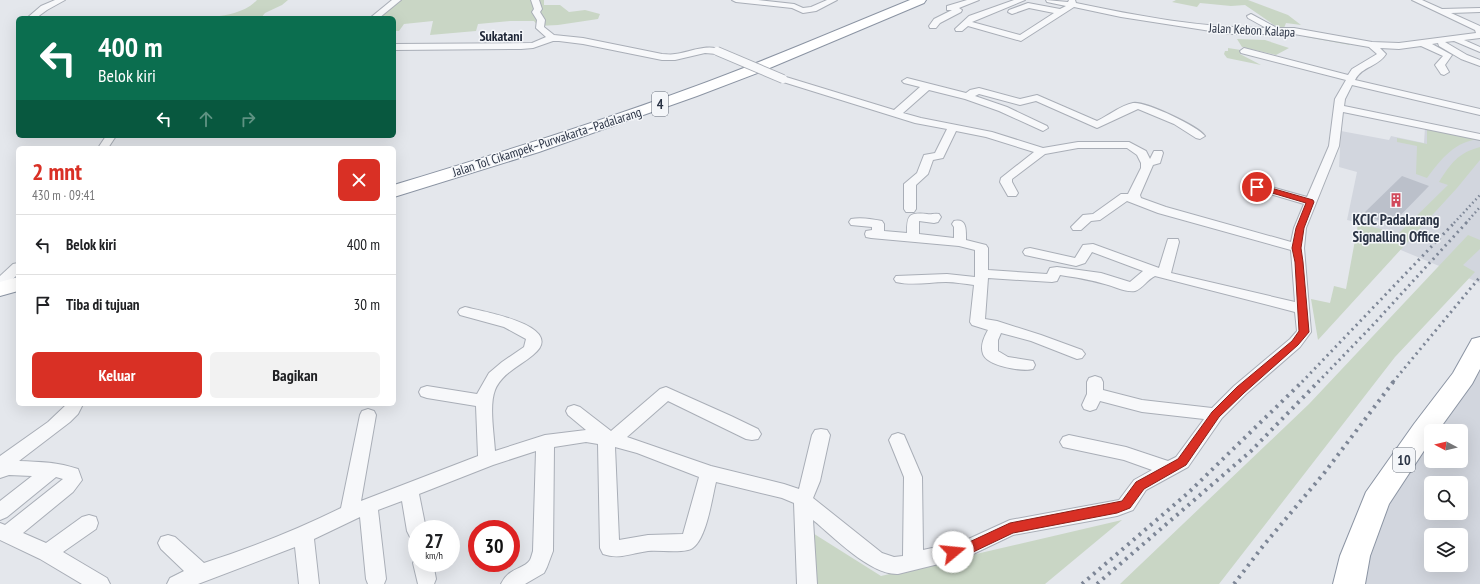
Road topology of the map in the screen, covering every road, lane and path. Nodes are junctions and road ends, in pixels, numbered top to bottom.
1 (62, 0) edge
2 (397, 0) edge
3 (535, 0) edge
4 (736, 0) edge
5 (833, 0) edge
6 (906, 0) edge
7 (920, 0) edge
8 (975, 0) edge
9 (1020, 0) edge
10 (1050, 0) edge
11 (1416, 0) edge
12 (1071, 2) edge
13 (1152, 8) dead end
14 (958, 10) junction
15 (1480, 10) edge
16 (1440, 11) junction
17 (1012, 12) dead end
18 (1061, 12) junction
19 (34, 16) edge
20 (377, 16) edge
21 (977, 16) junction
22 (1251, 16) dead end
23 (1141, 19) junction
24 (1480, 20) edge
25 (1207, 21) dead end
26 (1463, 22) junction
27 (967, 23) junction
28 (1452, 23) dead end
29 (933, 26) dead end
30 (959, 29) dead end
31 (1193, 30) junction
32 (1274, 30) junction
33 (1480, 32) edge
34 (1001, 33) junction
35 (1480, 36) edge
36 (1470, 37) junction
37 (552, 38) junction
38 (1456, 39) junction
39 (993, 40) dead end
40 (1438, 42) junction
41 (1422, 43) junction
42 (1372, 45) junction
43 (396, 47) edge
44 (1480, 47) edge
45 (1244, 51) dead end
46 (1480, 63) edge
47 (1444, 72) dead end
48 (1350, 80) junction
49 (907, 81) dead end
50 (927, 86) junction
51 (1019, 90) dead end
52 (968, 96) junction
53 (1009, 98) junction
54 (1339, 108) junction
55 (1127, 110) junction
56 (1480, 112) edge
57 (896, 114) junction
58 (1159, 123) dead end
59 (953, 127) junction
60 (1042, 128) dead end
61 (1200, 136) dead end
62 (1480, 137) edge
63 (1042, 151) junction
64 (1158, 153) dead end
65 (1147, 163) junction
66 (396, 181) edge
67 (1257, 187) dead end
68 (396, 190) edge
69 (1012, 193) dead end
70 (1135, 198) junction
71 (1310, 202) junction
72 (910, 209) dead end
73 (935, 217) dead end
74 (855, 222) dead end
75 (958, 224) dead end
76 (1077, 227) dead end
77 (912, 238) junction
78 (960, 242) junction
79 (1173, 242) dead end
80 (1297, 248) junction
81 (1030, 252) dead end
82 (16, 269) edge
83 (1159, 273) junction
84 (981, 278) junction
85 (901, 279) dead end
86 (0, 284) edge
87 (16, 285) edge
88 (0, 289) edge
89 (16, 297) edge
90 (0, 301) edge
91 (1303, 309) junction
92 (465, 312) dead end
93 (997, 326) junction
94 (1480, 346) edge
95 (1077, 354) dead end
96 (1027, 365) dead end
97 (427, 392) dead end
98 (1093, 394) dead end
99 (484, 401) junction
100 (74, 406) edge
101 (574, 411) dead end
102 (1216, 414) junction
103 (368, 415) dead end
104 (752, 434) dead end
105 (821, 435) dead end
106 (610, 439) junction
107 (898, 440) dead end
108 (545, 442) junction
109 (1068, 442) dead end
110 (487, 460) junction
111 (0, 466) edge
112 (53, 469) junction
113 (1169, 469) junction
114 (0, 471) edge
115 (709, 473) junction
116 (409, 489) junction
117 (803, 501) junction
118 (368, 506) junction
119 (0, 512) edge
120 (349, 513) junction
121 (415, 520) edge
122 (89, 523) dead end
123 (4, 532) edge
124 (304, 535) junction
125 (168, 543) dead end
126 (47, 553) junction
127 (913, 561) junction
128 (201, 573) junction
129 (376, 579) dead end
130 (100, 584) edge
131 (178, 584) edge
132 (309, 584) edge
133 (510, 584) edge
134 (807, 584) edge
135 (1349, 584) edge

1 - 19 street
2 - 20 street
3 - 37 street
4 - 5 street
6 - 66 highway, Jalan Tol Cikampek–Purwakarta–Padalarang / 4
7 - 68 highway, Jalan Tol Cikampek–Purwakarta–Padalarang / 4
8 - 14 street
9 - 21 street
10 - 12 street, Jalan Kebon Kalapa
11 - 16 street
12 - 18 street
12 - 23 street, Jalan Kebon Kalapa
13 - 23 street
14 - 21 street
14 - 29 street
15 - 16 street
16 - 26 street
17 - 18 street
18 - 34 street
21 - 27 street
22 - 32 street
23 - 31 street, Jalan Kebon Kalapa
24 - 26 street
25 - 31 street
26 - 33 street
27 - 30 street
27 - 34 street
28 - 35 street
31 - 32 street, Jalan Kebon Kalapa
32 - 42 street, Jalan Kebon Kalapa
34 - 39 street
35 - 36 street, Jalan Kebon Kalapa
36 - 38 street, Jalan Kebon Kalapa
36 - 44 street
37 - 43 street
37 - 57 street, bridge
38 - 40 street, Jalan Kebon Kalapa
38 - 44 street
40 - 41 street, Jalan Kebon Kalapa
40 - 46 street
41 - 42 street, Jalan Kebon Kalapa
41 - 47 street
42 - 48 street
45 - 48 street
48 - 54 street
48 - 56 street
49 - 50 street
50 - 52 street
50 - 57 street
51 - 53 street
52 - 53 street
52 - 60 street
53 - 55 street
54 - 62 street
54 - 71 street
55 - 58 street
55 - 61 street
57 - 59 street
59 - 63 street
59 - 72 street
63 - 65 street
63 - 69 street
64 - 65 street
65 - 70 street
67 - 71 street
70 - 76 street
70 - 80 street
71 - 80 street
73 - 77 street
74 - 77 street
75 - 78 street
77 - 78 street
78 - 84 street
79 - 83 street
80 - 91 street
81 - 83 street
82 - 86 street
83 - 84 street
83 - 91 street
84 - 85 street
84 - 93 street
87 - 88 highway
89 - 90 highway
91 - 102 street
92 - 99 street
93 - 95 street
93 - 96 street
94 - 135 highway, 10
97 - 99 street
98 - 102 street
99 - 110 street
100 - 111 street
101 - 106 street
102 - 113 street
103 - 120 street
104 - 106 street
105 - 117 street
106 - 108 street
106 - 115 street
106 - 115 street
107 - 127 street
108 - 110 street
108 - 133 street
109 - 113 street
110 - 116 street
112 - 114 street
112 - 119 street
112 - 123 street
113 - 127 street
115 - 117 street
116 - 118 street
116 - 121 street
117 - 127 street
117 - 134 street
118 - 120 street
118 - 129 street
120 - 124 street
122 - 126 street
123 - 126 street
124 - 128 street
124 - 132 street
125 - 128 street
126 - 130 street
128 - 131 street

